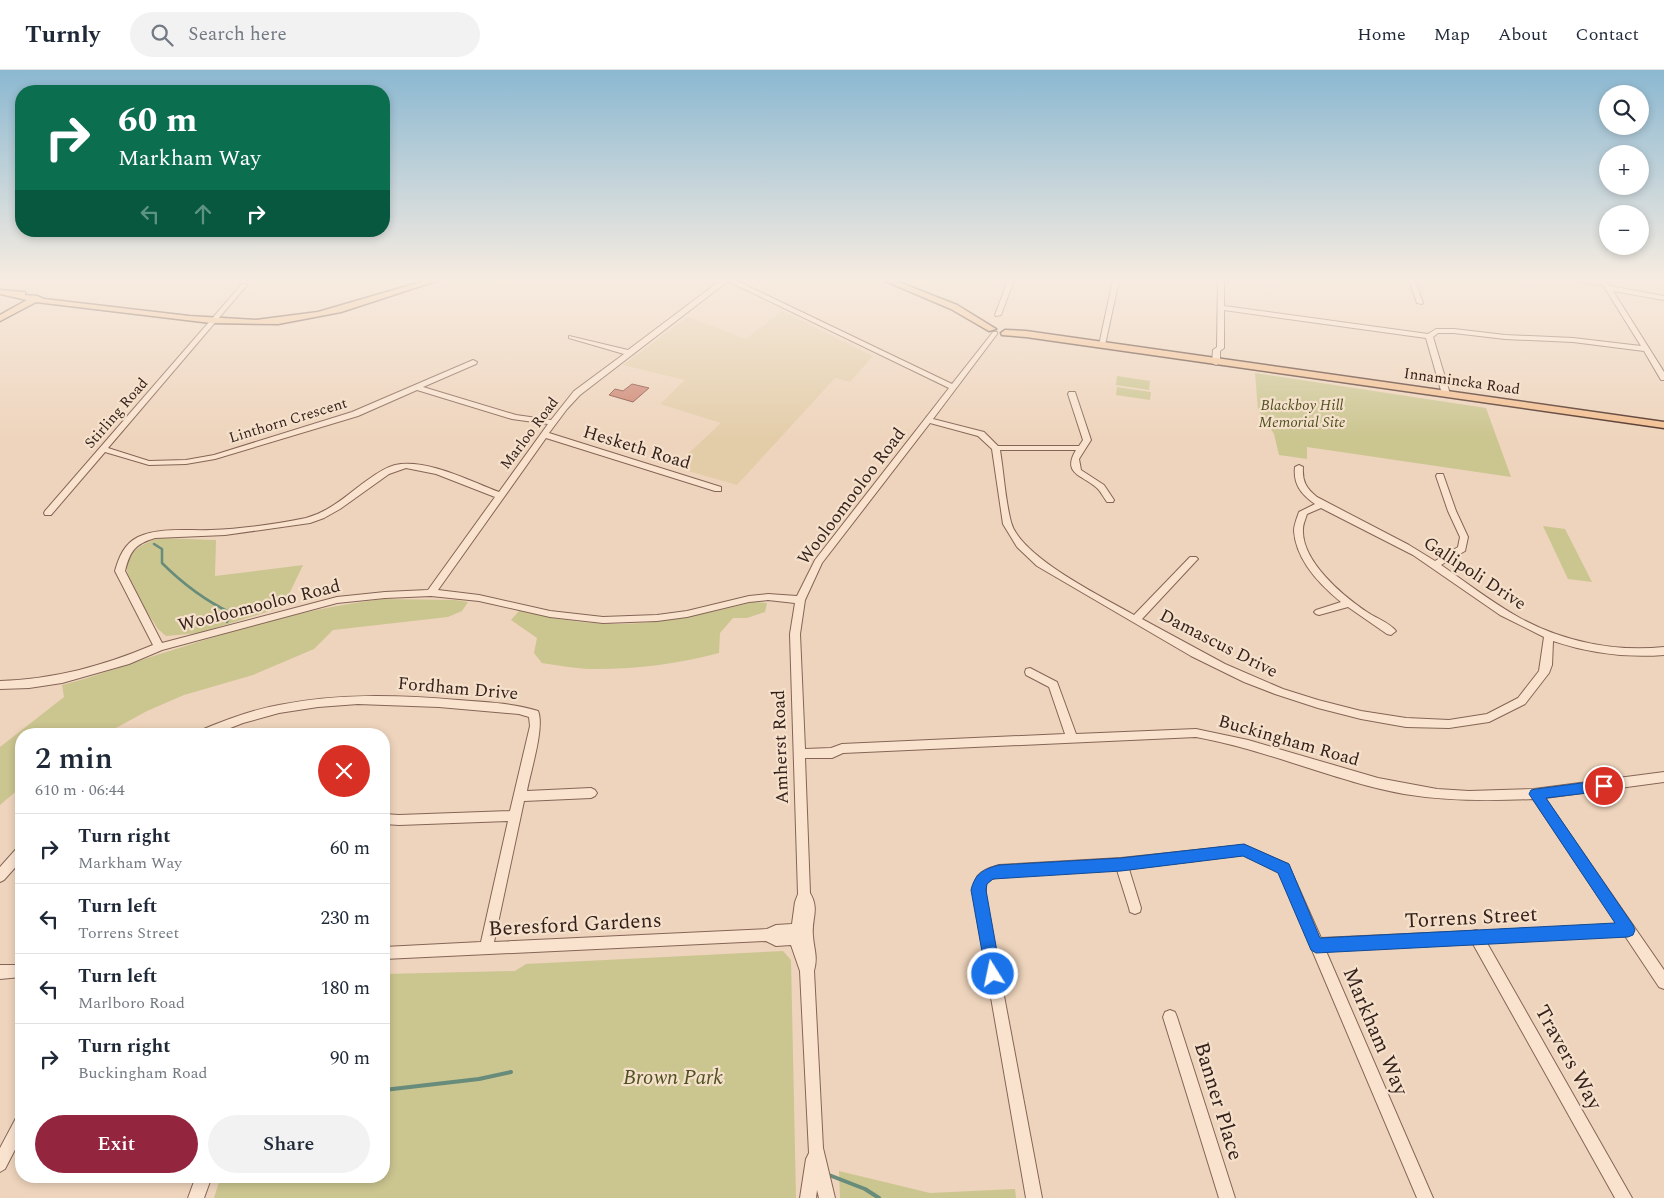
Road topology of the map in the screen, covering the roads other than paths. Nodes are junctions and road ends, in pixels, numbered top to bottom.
1 (203, 333) edge
2 (656, 333) edge
3 (840, 333) edge
4 (995, 333) edge
5 (1012, 333) edge
6 (1105, 333) edge
7 (1221, 333) edge
8 (1404, 333) edge
9 (1434, 333) edge
10 (1468, 333) edge
11 (1634, 333) edge
12 (1429, 336) junction
13 (571, 337) dead end
14 (1102, 345) junction
15 (1644, 349) junction
16 (630, 353) junction
17 (473, 362) dead end
18 (1220, 362) junction
19 (1664, 378) edge
20 (416, 387) junction
21 (953, 387) junction
22 (1072, 394) dead end
23 (1446, 394) junction
24 (928, 420) junction
25 (552, 422) junction
26 (1664, 424) edge
27 (546, 435) junction
28 (996, 448) junction
29 (1082, 448) junction
30 (103, 449) junction
31 (1299, 467) dead end
32 (1440, 476) dead end
33 (718, 489) dead end
34 (499, 495) junction
35 (1110, 500) dead end
36 (1322, 504) junction
37 (48, 513) dead end
38 (1193, 559) dead end
39 (1434, 565) junction
40 (431, 593) junction
41 (800, 600) junction
42 (1348, 604) junction
43 (1319, 612) dead end
44 (1136, 619) junction
45 (1391, 631) dead end
46 (1549, 636) junction
47 (159, 647) junction
48 (1664, 651) edge
49 (1030, 672) dead end
50 (0, 685) edge
51 (218, 728) edge
52 (1072, 738) junction
53 (801, 750) junction
54 (1664, 777) edge
55 (591, 793) dead end
56 (1536, 794) junction
57 (520, 796) junction
58 (515, 816) junction
59 (390, 819) edge
60 (15, 859) edge
61 (1121, 864) junction
62 (0, 876) edge
63 (1135, 908) dead end
64 (1628, 930) junction
65 (801, 934) junction
66 (1476, 936) junction
67 (1316, 945) junction
68 (486, 948) junction
69 (390, 953) edge
70 (15, 971) edge
71 (0, 972) edge
72 (1664, 982) edge
73 (1170, 1016) dead end
74 (15, 1134) edge
75 (815, 1148) junction
76 (1, 1161) edge
77 (201, 1183) edge
78 (196, 1198) edge
79 (808, 1198) edge
80 (827, 1198) edge
81 (1034, 1198) edge
82 (1227, 1198) edge
83 (1424, 1198) edge
84 (1624, 1198) edge

1 - 30 street, Stirling Road
2 - 16 street, Marloo Road
3 - 21 street
4 - 21 street, Wooloomooloo Road
5 - 14 main road, Innamincka Road
6 - 14 street
7 - 18 street
8 - 12 street
9 - 12 street
10 - 15 street
11 - 15 street
12 - 23 street
13 - 16 street
14 - 18 main road, Innamincka Road
15 - 19 street
16 - 25 street, Marloo Road
17 - 20 street, Linthorn Crescent
18 - 23 main road, Innamincka Road
20 - 25 street
20 - 30 street, Linthorn Crescent
21 - 24 street, Wooloomooloo Road
22 - 29 street
23 - 26 main road, Innamincka Road
24 - 28 street
24 - 41 street, Wooloomooloo Road
25 - 27 street, Marloo Road
27 - 33 street, Hesketh Road
27 - 34 street, Marloo Road
28 - 29 street
28 - 44 street, Damascus Drive
29 - 35 street
30 - 37 street, Stirling Road
31 - 36 street, Gallipoli Drive
32 - 39 street
34 - 40 street, Marloo Road
34 - 47 street
36 - 39 street, Gallipoli Drive
36 - 42 street
38 - 44 street
39 - 46 street, Gallipoli Drive
40 - 41 street, Wooloomooloo Road
40 - 47 street, Wooloomooloo Road
41 - 53 street, Amherst Road
42 - 43 street
42 - 45 street
44 - 46 street, Damascus Drive
46 - 48 street, Gallipoli Drive
47 - 50 street, Wooloomooloo Road
49 - 52 street
51 - 57 street, Fordham Drive
52 - 53 street, Buckingham Road
52 - 56 street, Buckingham Road
53 - 65 street, Amherst Road
54 - 56 street, Buckingham Road
55 - 57 street
56 - 64 street
57 - 58 street, Fordham Drive
58 - 59 street
58 - 68 street, Fordham Drive
60 - 62 street
61 - 63 street
61 - 67 street, Markham Way
61 - 81 street, Markham Way
64 - 66 street, Torrens Street
64 - 72 street
65 - 68 street, Beresford Gardens
65 - 75 street, Amherst Road
66 - 67 street, Torrens Street
66 - 84 street, Travers Way
67 - 83 street, Markham Way
68 - 69 street, Beresford Gardens
70 - 71 street
73 - 82 street, Banner Place
74 - 76 street
75 - 79 street, Amherst Road
75 - 80 street, Amherst Road
77 - 78 street

